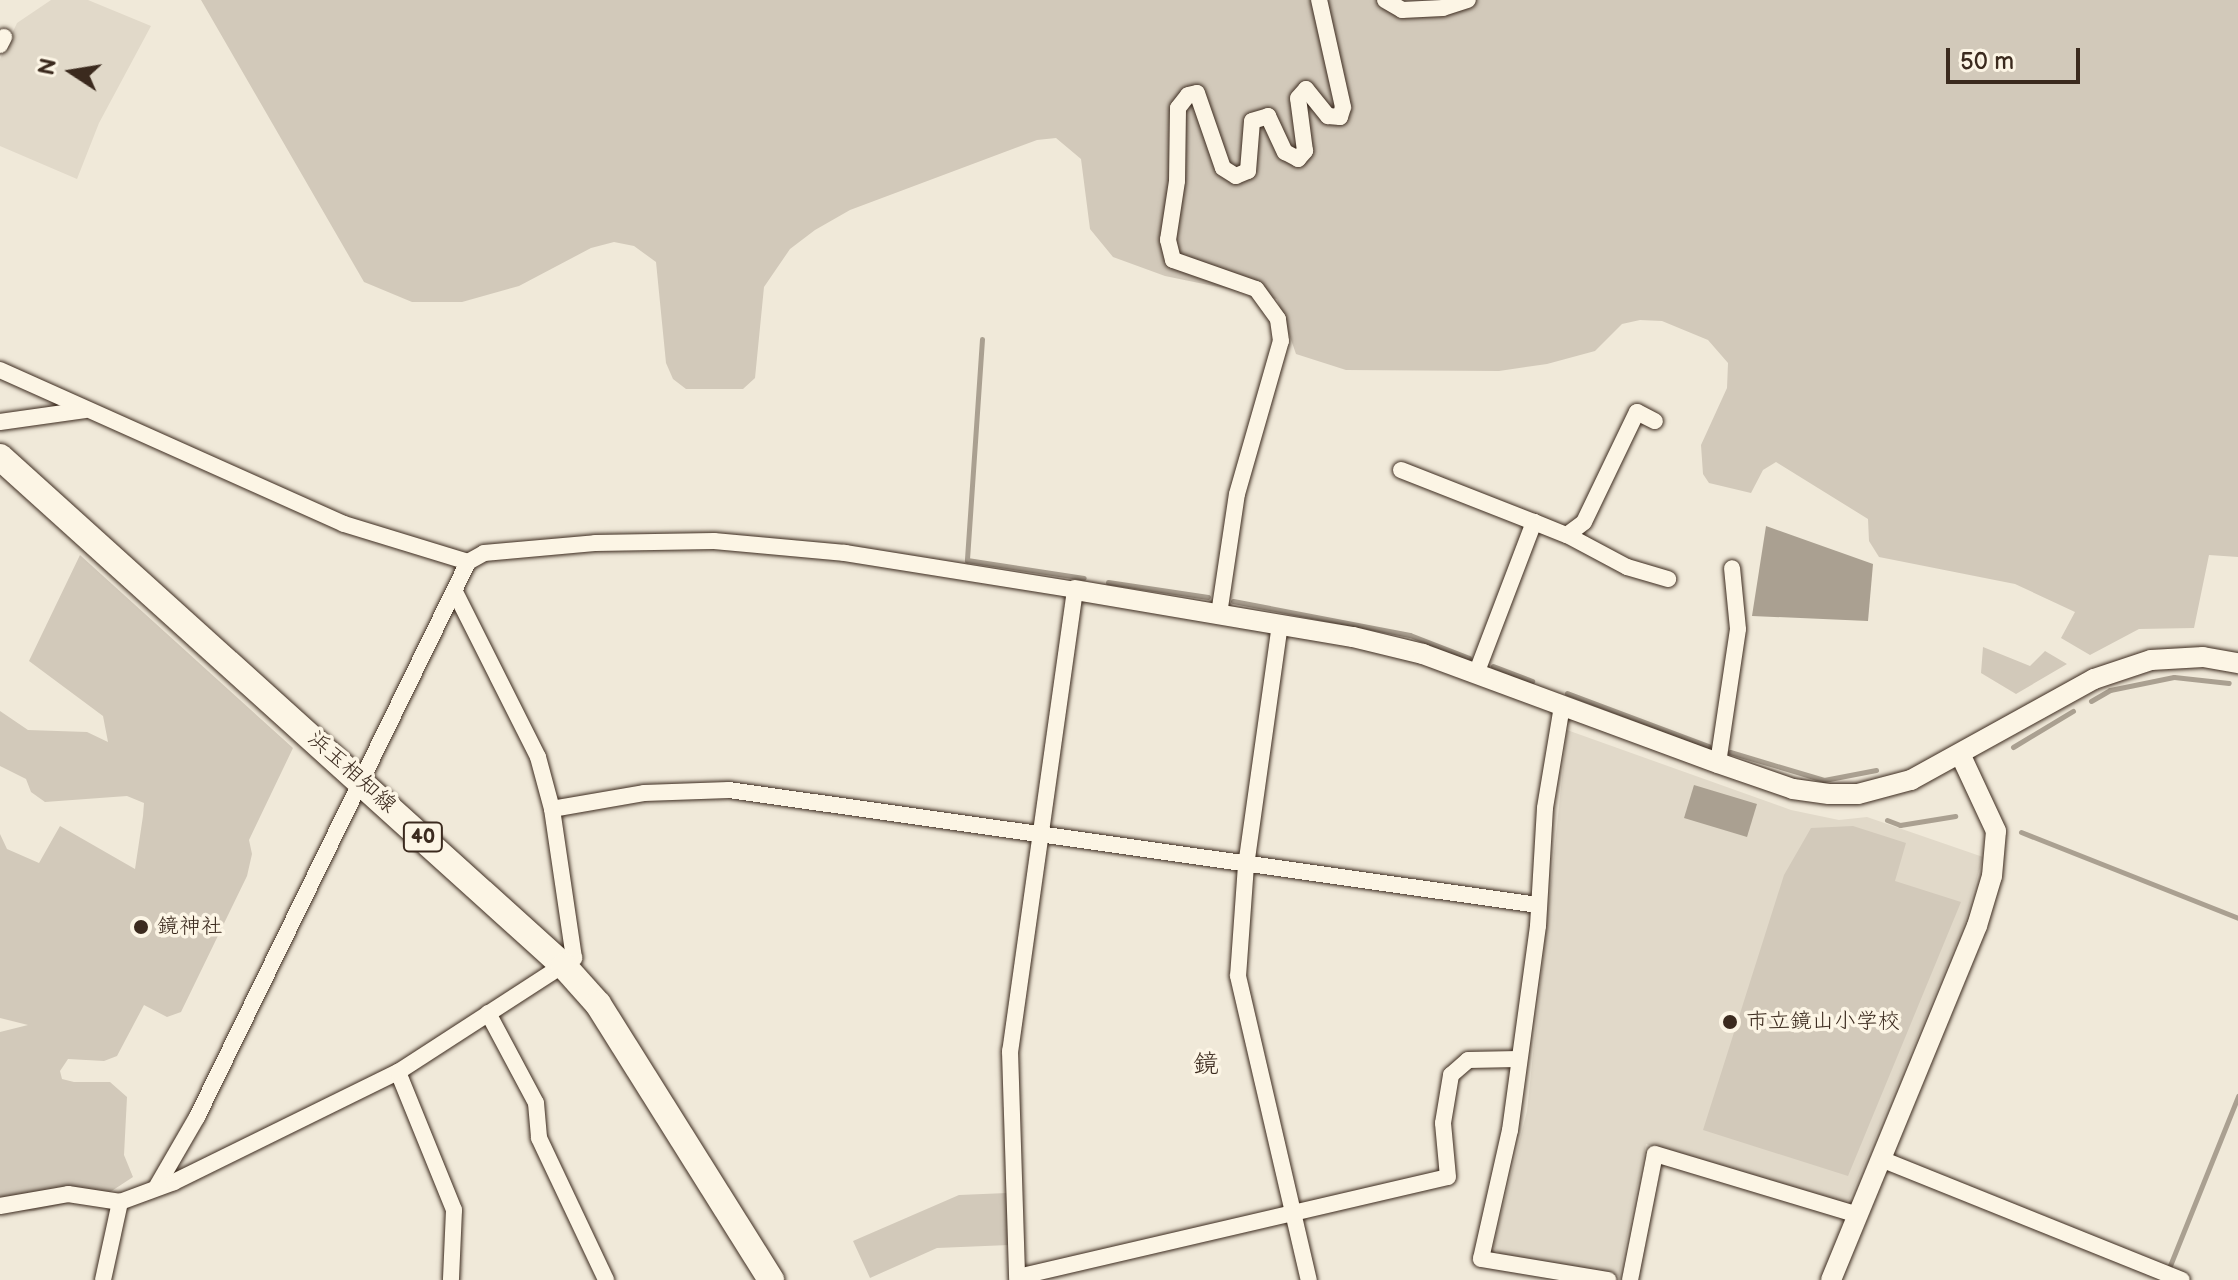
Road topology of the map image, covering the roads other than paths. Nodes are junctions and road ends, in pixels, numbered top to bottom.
1 (1319, 0) edge
2 (1385, 0) edge
3 (1468, 0) edge
4 (0, 370) edge
5 (87, 410) junction
6 (1655, 421) dead end
7 (0, 422) edge
8 (0, 457) edge
9 (1401, 470) dead end
10 (1534, 522) junction
11 (1567, 535) junction
12 (468, 562) junction
13 (1732, 568) dead end
14 (1668, 579) dead end
15 (1075, 590) junction
16 (456, 594) junction
17 (1219, 614) junction
18 (1280, 624) junction
19 (2238, 663) edge
20 (1476, 674) junction
21 (1562, 706) junction
22 (1961, 756) junction
23 (1718, 763) junction
24 (362, 782) junction
25 (552, 809) junction
26 (1038, 836) junction
27 (1246, 865) junction
28 (1538, 905) junction
29 (564, 966) junction
30 (488, 1013) junction
31 (1518, 1059) junction
32 (398, 1072) junction
33 (1881, 1159) junction
34 (157, 1186) junction
35 (120, 1202) junction
36 (0, 1206) edge
37 (1295, 1214) junction
38 (1858, 1215) junction
39 (2171, 1275) edge
40 (1018, 1279) edge
41 (103, 1280) edge
42 (451, 1280) edge
43 (606, 1280) edge
44 (771, 1280) edge
45 (1309, 1280) edge
46 (1608, 1280) edge
47 (1630, 1280) edge
48 (1831, 1280) edge

1 - 17 street
2 - 3 street
4 - 5 street
5 - 7 street
5 - 12 street
6 - 11 street
8 - 24 main road, 浜玉相知線 / 40
9 - 10 street
10 - 11 street
10 - 20 street
11 - 14 street
12 - 15 street
12 - 16 street
13 - 23 street
15 - 17 street
15 - 26 street
16 - 24 street
16 - 25 street
17 - 18 street
18 - 20 street
18 - 27 street
19 - 22 street
20 - 21 street
21 - 23 street
21 - 28 street
22 - 23 street
22 - 33 street
24 - 29 main road, 浜玉相知線 / 40
24 - 34 street
25 - 26 street
25 - 29 street
26 - 27 street
26 - 40 street
27 - 28 street
27 - 37 street
28 - 31 street
29 - 30 street
29 - 44 main road, 浜玉相知線 / 40
30 - 32 street
30 - 43 street
31 - 37 street
31 - 46 street
32 - 34 street
32 - 42 street
33 - 38 street
33 - 39 street
34 - 35 street
35 - 36 street
35 - 41 street
37 - 40 street
37 - 45 street
38 - 47 street
38 - 48 street

